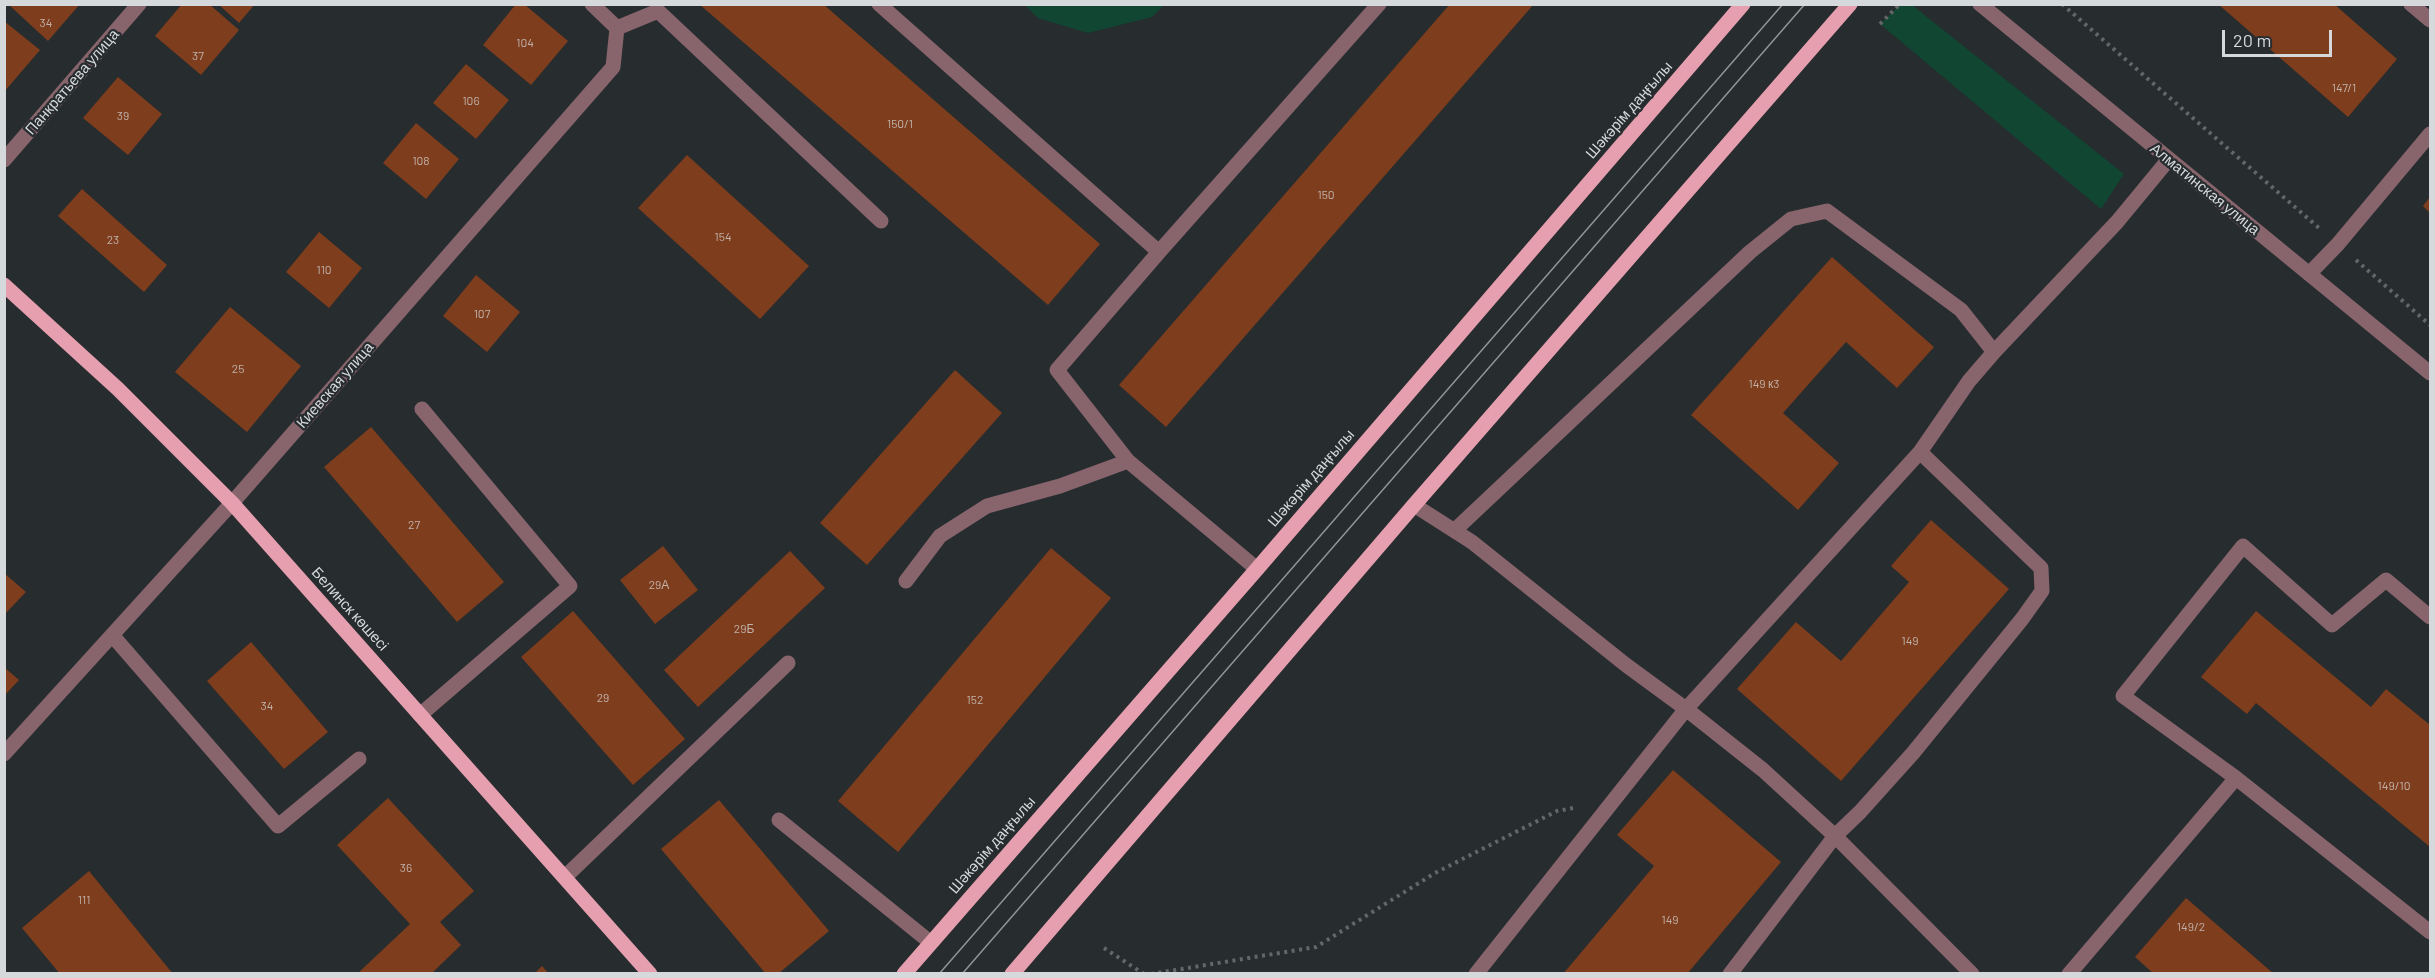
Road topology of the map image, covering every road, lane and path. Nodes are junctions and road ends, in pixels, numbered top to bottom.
1 (139, 4) edge
2 (591, 4) edge
3 (879, 4) edge
4 (1379, 4) edge
5 (1743, 4) edge
6 (1850, 4) edge
7 (1900, 4) edge
8 (1980, 4) edge
9 (2062, 4) edge
10 (1880, 24) dead end
11 (617, 28) junction
12 (2430, 134) edge
13 (2169, 159) junction
14 (4, 160) edge
15 (881, 221) dead end
16 (2338, 244) junction
17 (1159, 252) junction
18 (2309, 274) junction
19 (4, 285) edge
20 (2430, 325) edge
21 (1994, 352) junction
22 (2430, 373) edge
23 (422, 409) dead end
24 (1920, 452) junction
25 (1128, 462) junction
26 (232, 503) junction
27 (1414, 505) junction
28 (1455, 530) junction
29 (1257, 569) junction
30 (906, 581) dead end
31 (2430, 616) edge
32 (112, 635) junction
33 (788, 663) dead end
34 (1686, 709) junction
35 (420, 715) junction
36 (4, 754) edge
37 (359, 759) dead end
38 (2236, 778) junction
39 (1612, 802) junction
40 (779, 820) dead end
41 (1835, 836) junction
42 (565, 878) junction
43 (2430, 932) edge
44 (930, 942) junction
45 (1104, 948) dead end
46 (650, 974) edge
47 (904, 974) edge
48 (1011, 974) edge
49 (1144, 974) edge
50 (1151, 974) edge
51 (1476, 974) edge
52 (1730, 974) edge
53 (1972, 974) edge
54 (2069, 974) edge

1 - 14 street, Панкратьева улица
2 - 11 street
3 - 17 street
4 - 17 street
5 - 29 main road, Шәкәрім даңғылы
6 - 27 main road
7 - 10 path
8 - 13 street, Алматинская улица
9 - 16 path
11 - 15 street
11 - 26 street, Киевская улица
12 - 16 street
13 - 18 street, Алматинская улица
13 - 21 street
16 - 18 street
16 - 20 path
17 - 25 street
18 - 22 street, Алматинская улица
19 - 26 main road, Белинск көшесі
21 - 24 street
21 - 28 street
23 - 35 street
24 - 34 street
24 - 41 street
25 - 29 street
25 - 30 street
26 - 32 street, Киевская улица
26 - 35 main road, Белинск көшесі
27 - 28 street
27 - 48 main road
28 - 34 street
29 - 44 main road, Шәкәрім даңғылы
31 - 38 street
32 - 36 street, Киевская улица
32 - 37 street
33 - 42 street
34 - 39 street
34 - 41 street
35 - 42 main road, Белинск көшесі
38 - 43 street
38 - 54 street
39 - 50 path
39 - 51 street
40 - 44 street
41 - 52 street
41 - 53 street
42 - 46 main road, Белинск көшесі
44 - 47 main road, Шәкәрім даңғылы
45 - 49 path

